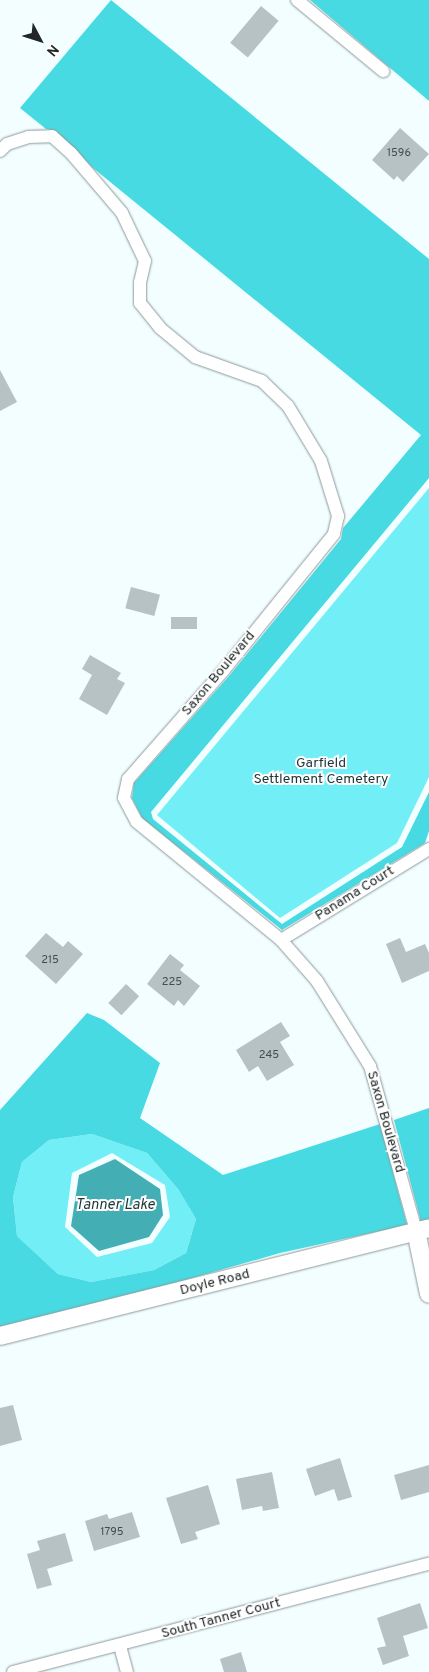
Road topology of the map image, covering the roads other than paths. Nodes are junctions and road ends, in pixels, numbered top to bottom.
1 (297, 0) edge
2 (383, 72) dead end
3 (0, 151) edge
4 (429, 849) edge
5 (281, 940) junction
6 (422, 1229) edge
7 (429, 1294) edge
8 (0, 1336) edge
9 (429, 1564) edge
10 (120, 1646) junction
11 (13, 1672) edge
12 (127, 1672) edge

1 - 2 street
3 - 5 street, Saxon Boulevard
4 - 5 street, Panama Court
5 - 6 street, Saxon Boulevard
6 - 7 main road, Saxon Boulevard
6 - 8 main road, Doyle Road
9 - 10 street, South Tanner Court
10 - 11 street, South Tanner Court
10 - 12 street

